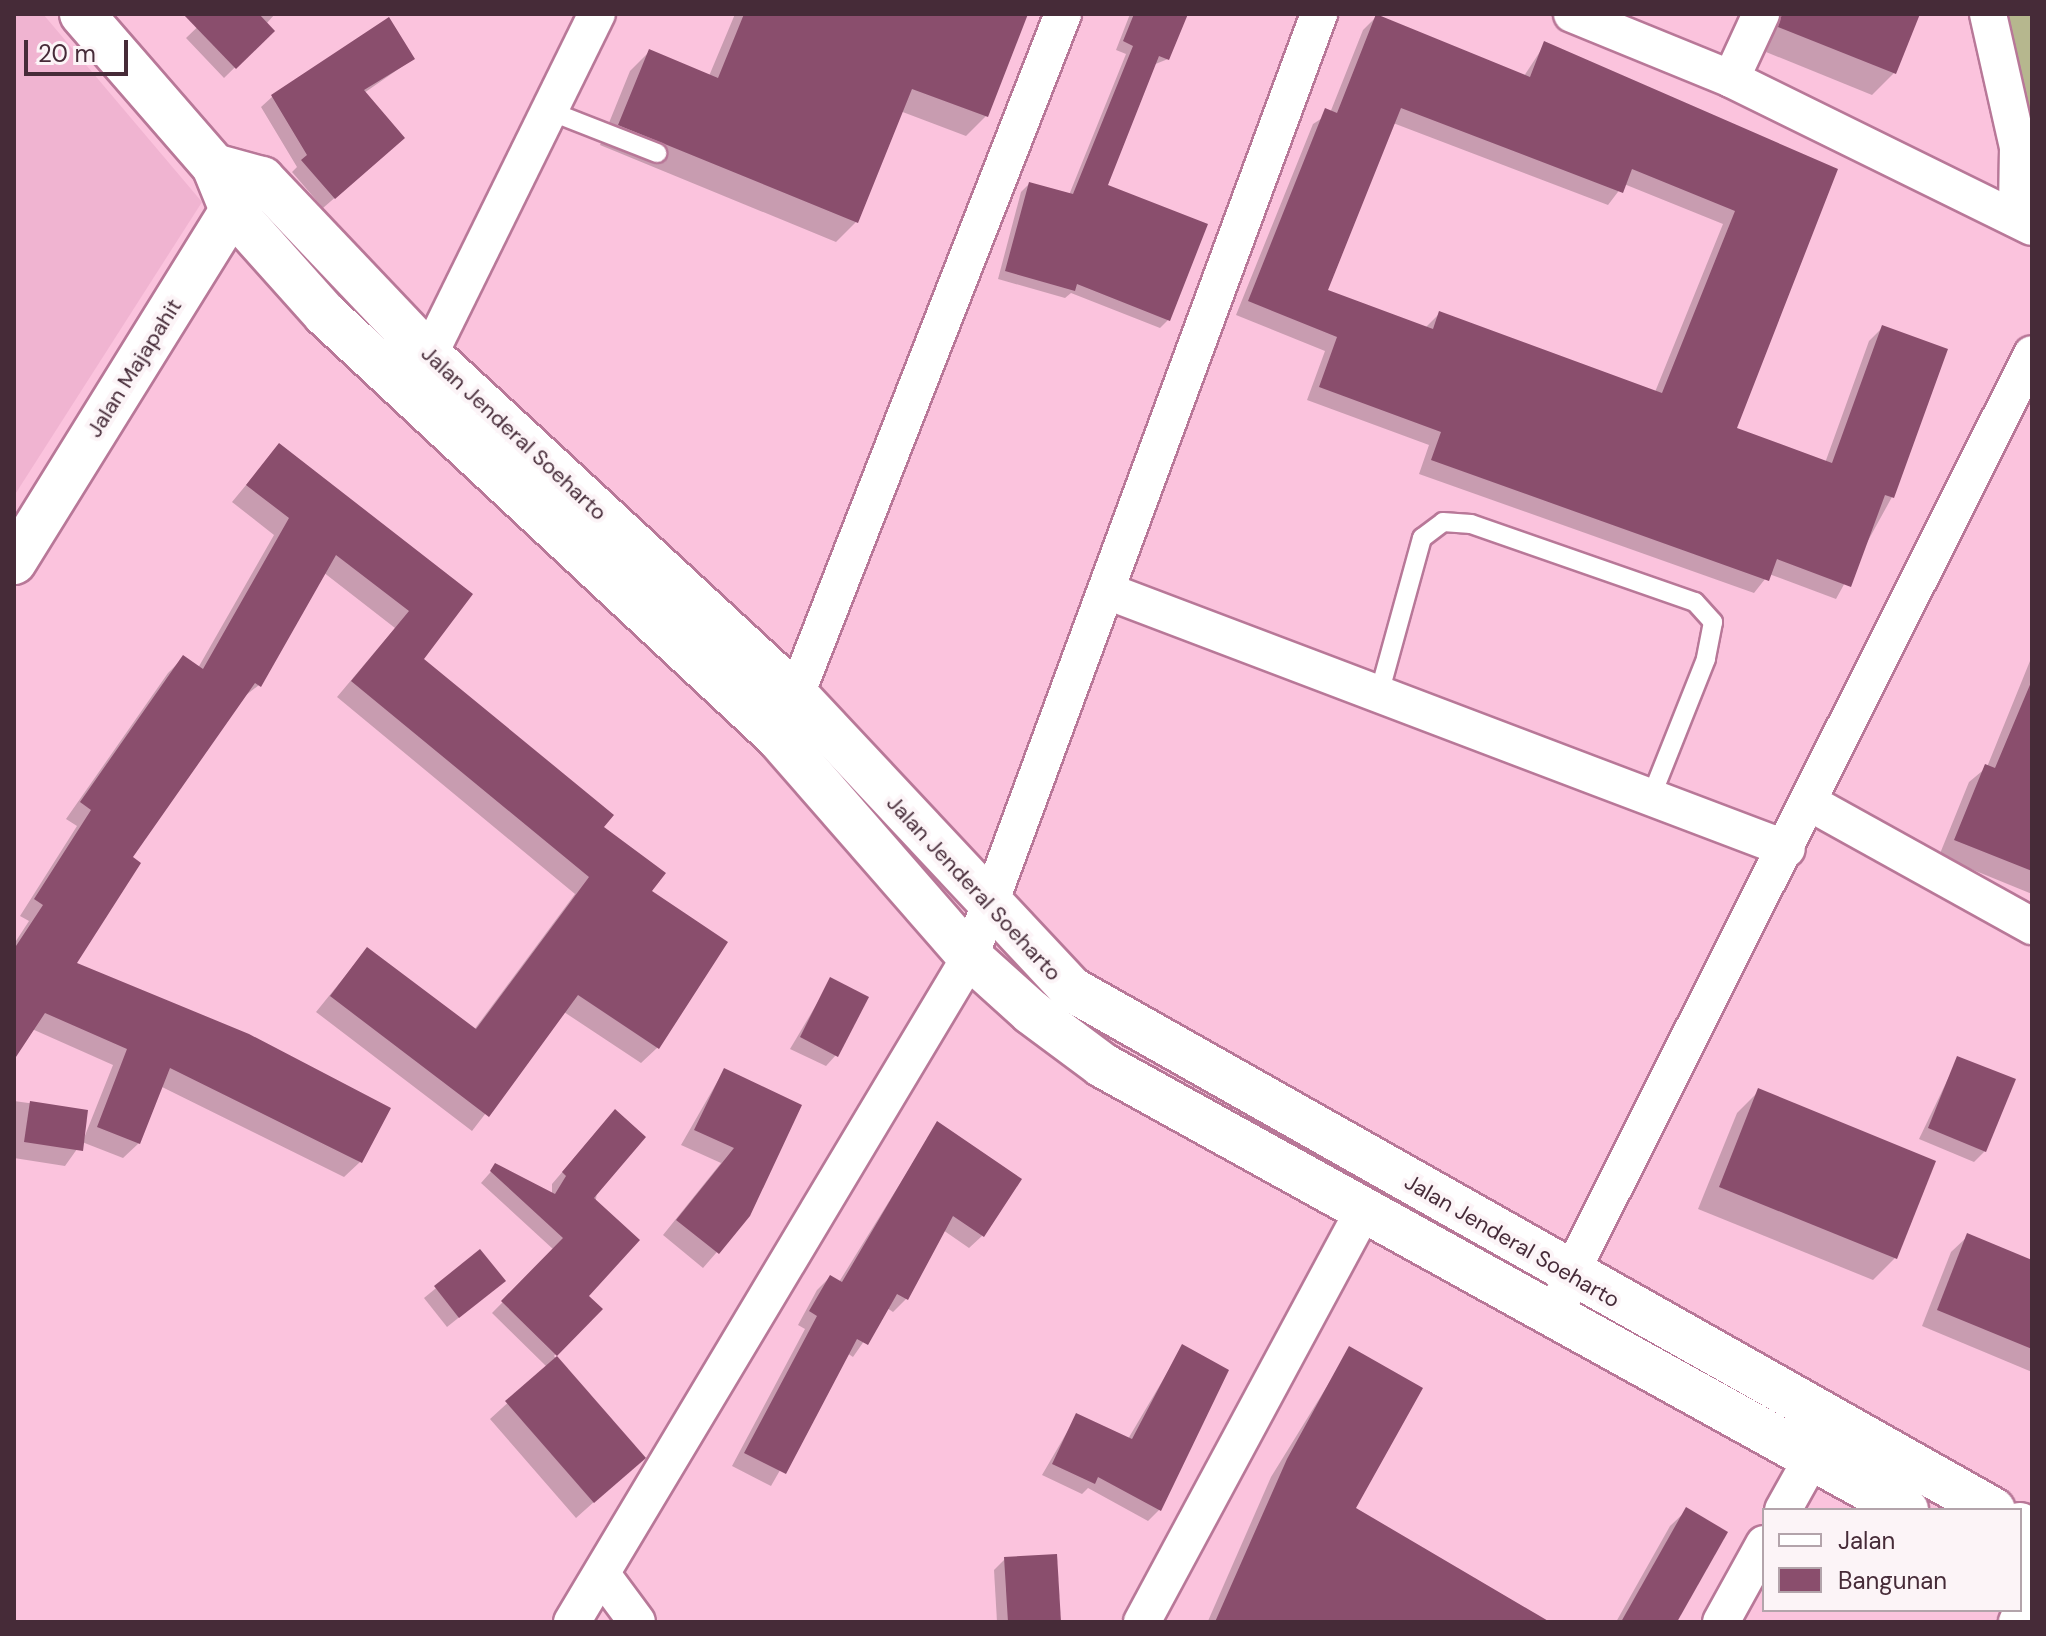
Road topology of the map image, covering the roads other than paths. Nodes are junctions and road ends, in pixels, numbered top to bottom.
1 (82, 14) edge
2 (597, 14) edge
3 (1063, 14) edge
4 (1319, 14) edge
5 (1572, 14) edge
6 (1761, 14) edge
7 (1988, 14) edge
8 (1731, 79) junction
9 (552, 112) junction
10 (657, 153) dead end
11 (214, 166) junction
12 (262, 179) junction
13 (232, 210) junction
14 (2024, 220) edge
15 (2032, 354) edge
16 (429, 355) junction
17 (14, 562) edge
18 (1107, 591) junction
19 (1379, 694) junction
20 (797, 696) junction
21 (778, 737) junction
22 (1651, 797) junction
23 (1812, 804) junction
24 (1787, 849) junction
25 (988, 908) junction
26 (2032, 926) edge
27 (970, 957) junction
28 (1363, 1212) junction
29 (1570, 1275) junction
30 (1556, 1319) junction
31 (1811, 1460) junction
32 (1784, 1508) edge
33 (1902, 1508) edge
34 (1989, 1508) edge
35 (1762, 1548) edge
36 (603, 1576) junction
37 (2032, 1587) edge
38 (2022, 1610) edge
39 (572, 1622) edge
40 (637, 1622) edge
41 (1142, 1622) edge
42 (1721, 1622) edge

1 - 11 main road, Jalan Jenderal Soeharto
2 - 9 street
3 - 20 street
4 - 18 street
5 - 8 street
6 - 8 street
7 - 14 street
8 - 14 street
9 - 10 lane
9 - 16 street
11 - 12 main road
11 - 13 main road, Jalan Jenderal Soeharto
12 - 13 main road, Jalan Majapahit
12 - 16 main road, Jalan Jenderal Soeharto
13 - 17 main road, Jalan Majapahit
13 - 21 main road, Jalan Jenderal Soeharto
15 - 23 street
16 - 20 main road, Jalan Jenderal Soeharto
18 - 19 street
18 - 25 street
19 - 22 street
19 - 22 lane
20 - 21 street
20 - 25 main road, Jalan Jenderal Soeharto
21 - 27 main road, Jalan Jenderal Soeharto
22 - 24 street
23 - 24 street
23 - 26 street
24 - 29 street
25 - 27 street
25 - 29 main road, Jalan Jenderal Soeharto
27 - 28 main road, Jalan Jenderal Soeharto
27 - 36 street
28 - 30 main road, Jalan Jenderal Soeharto
28 - 41 street
29 - 30 street
29 - 34 main road, Jalan Jenderal Soeharto
30 - 31 main road, Jalan Jenderal Soeharto
31 - 32 street
31 - 33 main road, Jalan Jenderal Soeharto
35 - 42 street
36 - 39 street
36 - 40 street
37 - 38 street

